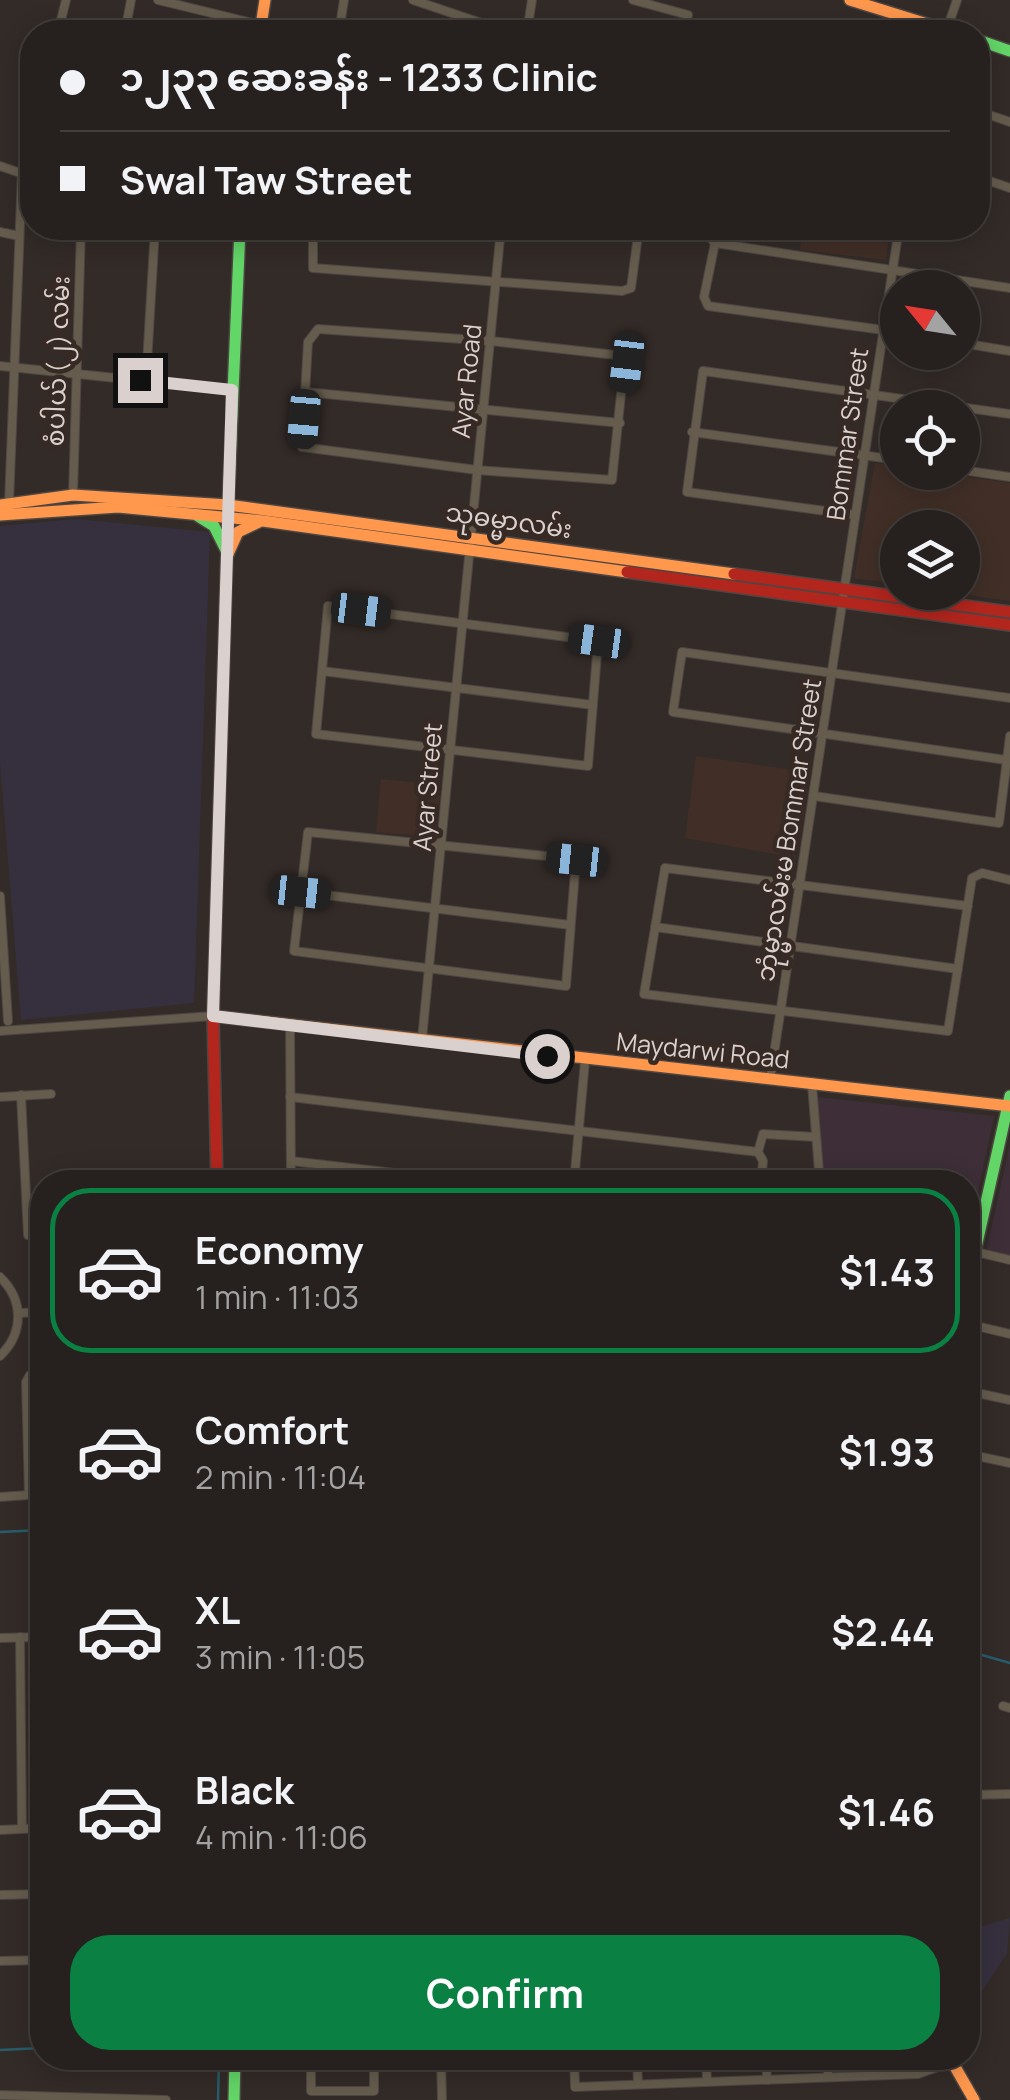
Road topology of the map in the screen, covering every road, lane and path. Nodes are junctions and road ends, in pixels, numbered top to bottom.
1 (158, 0) edge
2 (413, 0) edge
3 (633, 0) edge
4 (850, 0) edge
5 (229, 20) edge
6 (472, 20) edge
7 (687, 20) edge
8 (911, 20) edge
9 (20, 215) edge
10 (0, 232) edge
11 (19, 236) junction
12 (82, 240) edge
13 (154, 240) edge
14 (239, 240) edge
15 (312, 240) edge
16 (501, 240) edge
17 (638, 240) edge
18 (713, 240) edge
19 (896, 240) edge
20 (716, 243) junction
21 (884, 270) edge
22 (890, 270) edge
23 (496, 281) junction
24 (980, 284) edge
25 (1010, 288) edge
26 (880, 329) edge
27 (491, 340) junction
28 (880, 342) edge
29 (980, 346) edge
30 (1010, 351) edge
31 (0, 366) edge
32 (11, 367) junction
33 (76, 374) junction
34 (146, 381) junction
35 (232, 390) junction
36 (306, 392) junction
37 (872, 394) junction
38 (483, 406) junction
39 (1010, 414) edge
40 (620, 423) junction
41 (692, 432) junction
42 (863, 455) junction
43 (880, 457) edge
44 (230, 470) junction
45 (477, 470) junction
46 (980, 473) edge
47 (1010, 477) edge
48 (73, 495) junction
49 (4, 504) edge
50 (194, 508) junction
51 (228, 511) junction
52 (262, 515) junction
53 (0, 516) edge
54 (856, 516) junction
55 (469, 544) junction
56 (228, 554) junction
57 (844, 594) junction
58 (1010, 612) edge
59 (462, 622) junction
60 (1010, 625) edge
61 (322, 671) junction
62 (832, 674) junction
63 (454, 685) junction
64 (1010, 698) edge
65 (593, 704) junction
66 (823, 735) junction
67 (1010, 736) edge
68 (450, 750) junction
69 (1006, 760) junction
70 (814, 796) junction
71 (443, 846) junction
72 (1010, 880) edge
73 (801, 884) junction
74 (301, 892) junction
75 (0, 896) edge
76 (968, 906) junction
77 (436, 907) junction
78 (570, 924) junction
79 (655, 927) junction
80 (790, 946) junction
81 (958, 969) junction
82 (428, 970) junction
83 (781, 1007) junction
84 (213, 1016) junction
85 (4, 1020) edge
86 (290, 1022) junction
87 (22, 1029) junction
88 (0, 1031) edge
89 (422, 1039) junction
90 (585, 1061) junction
91 (770, 1080) junction
92 (812, 1085) junction
93 (51, 1094) dead end
94 (22, 1096) junction
95 (0, 1097) edge
96 (290, 1097) junction
97 (1009, 1102) edge
98 (578, 1132) junction
99 (816, 1137) junction
100 (758, 1152) junction
101 (291, 1161) junction
102 (218, 1170) edge
103 (291, 1170) edge
104 (368, 1170) edge
105 (575, 1170) edge
106 (762, 1170) edge
107 (819, 1170) edge
108 (980, 1216) edge
109 (30, 1235) edge
110 (980, 1253) edge
111 (1010, 1260) edge
112 (0, 1278) edge
113 (20, 1313) junction
114 (30, 1313) edge
115 (980, 1327) edge
116 (1010, 1334) edge
117 (0, 1356) edge
118 (30, 1375) edge
119 (980, 1393) edge
120 (1010, 1400) edge
121 (28, 1434) joint
122 (980, 1457) edge
123 (1010, 1463) edge
124 (29, 1495) joint
125 (0, 1497) edge
126 (0, 1638) edge
127 (20, 1638) junction
128 (30, 1638) edge
129 (1010, 1794) edge
130 (980, 1795) edge
131 (22, 1829) junction
132 (30, 1829) edge
133 (0, 1830) edge
134 (30, 1894) edge
135 (0, 1895) edge
136 (30, 1960) edge
137 (0, 1961) edge
138 (234, 2070) edge
139 (311, 2070) edge
140 (374, 2070) edge
141 (441, 2070) edge
142 (574, 2070) edge
143 (637, 2070) edge
144 (707, 2070) edge
145 (766, 2070) edge
146 (828, 2070) edge
147 (895, 2070) edge
148 (924, 2070) edge
149 (957, 2070) edge
150 (895, 2074) junction
151 (828, 2077) junction
152 (707, 2080) junction
153 (766, 2080) junction
154 (638, 2084) junction
155 (0, 2094) edge
156 (150, 2100) edge
157 (166, 2100) edge
158 (234, 2100) edge
159 (442, 2100) edge
160 (974, 2100) edge

1 - 5 street
2 - 6 street
3 - 7 street
4 - 8 main road
9 - 11 street
10 - 11 street
11 - 32 street
12 - 33 street, စံပါယ် (၂) လမ်း
13 - 34 street
14 - 35 main road
15 - 23 street
16 - 23 street, Ayar Road
17 - 23 street
18 - 20 street
19 - 22 street, Bommar Street
20 - 21 street
20 - 26 street
23 - 27 street, Ayar Road
24 - 25 street
27 - 36 street
27 - 38 street, Ayar Road
27 - 40 street
28 - 37 street, Bommar Street
29 - 30 street
31 - 32 street
32 - 33 street
32 - 49 street
33 - 34 street
33 - 48 street, စံပါယ် (၂) လမ်း
34 - 35 street
35 - 44 main road
36 - 38 street
36 - 45 street
37 - 39 street
37 - 41 street
37 - 42 street, Bommar Street
38 - 40 street
38 - 45 street, Ayar Road
40 - 45 street
41 - 42 street
41 - 54 street
42 - 43 street
42 - 54 street, Bommar Street
44 - 50 main road
44 - 51 main road
44 - 52 main road
45 - 55 street, Ayar Road
46 - 47 street
48 - 49 main road, သုဓမ္မာလမ်း
48 - 50 main road, သုဓမ္မာလမ်း
50 - 51 main road, သုဓမ္မာလမ်း
50 - 53 main road, သုဓမ္မာလမ်း
50 - 56 main road
51 - 52 main road, သုဓမ္မာလမ်း
51 - 56 main road
52 - 55 main road, သုဓမ္မာလမ်း
52 - 56 main road
54 - 57 street, Bommar Street
55 - 57 main road, သုဓမ္မာလမ်း
55 - 59 street, Ayar Street
56 - 84 main road
57 - 58 main road, သုဓမ္မာလမ်း
57 - 60 main road, သုဓမ္မာလမ်း
57 - 62 street, ဘုံမ္မာလမ်းမ Bommar Street
59 - 61 street
59 - 63 street, Ayar Street
59 - 65 street
61 - 63 street
61 - 68 street
62 - 64 street
62 - 66 street, ဘုံမ္မာလမ်းမ Bommar Street
62 - 66 street
63 - 65 street
63 - 68 street, Ayar Street
65 - 68 street
66 - 69 street
66 - 70 street, ဘုံမ္မာလမ်းမ Bommar Street
67 - 69 street
68 - 71 street, Ayar Street
69 - 70 street
70 - 73 street, ဘုံမ္မာလမ်းမ Bommar Street
71 - 74 street
71 - 77 street, Ayar Street
71 - 78 street
72 - 76 street
73 - 76 street
73 - 79 street
73 - 80 street, ဘုံမ္မာလမ်းမ Bommar Street
74 - 77 street
74 - 82 street
75 - 85 street
76 - 81 street
77 - 78 street
77 - 82 street, Ayar Street
78 - 82 street
79 - 80 street
79 - 83 street
80 - 81 street
80 - 83 street, ဘုံမ္မာလမ်းမ Bommar Street
81 - 83 street
82 - 89 street, Ayar Street
83 - 91 street, ဘုံမ္မာလမ်းမ Bommar Street
84 - 86 main road, Maydarwi Road
84 - 87 street
84 - 102 main road
85 - 87 street
86 - 89 main road, Maydarwi Road
86 - 96 street
87 - 88 street
89 - 90 main road, Maydarwi Road
90 - 91 main road, Maydarwi Road
90 - 98 street
91 - 92 main road, Maydarwi Road
92 - 97 main road, Maydarwi Road
92 - 99 street
93 - 94 street
94 - 95 street
94 - 109 street
96 - 98 street
96 - 101 street
97 - 108 main road
98 - 100 street
98 - 105 street
99 - 100 street
99 - 107 street
100 - 106 street
101 - 103 street
101 - 104 street
110 - 111 street
112 - 113 street
113 - 114 street
113 - 117 street
115 - 116 street
118 - 121 street
119 - 120 street
121 - 124 street
122 - 123 street
124 - 125 street
126 - 127 street
127 - 128 street
127 - 131 street
129 - 130 street
131 - 132 street
131 - 133 street
134 - 135 street
136 - 137 street
138 - 158 main road
139 - 140 street
141 - 159 street
142 - 154 street
143 - 154 street
144 - 152 street
145 - 153 street
146 - 151 street
147 - 150 street
148 - 150 street
149 - 160 main road
150 - 151 street
151 - 153 street
152 - 153 street
152 - 154 street
155 - 156 street
156 - 157 street

